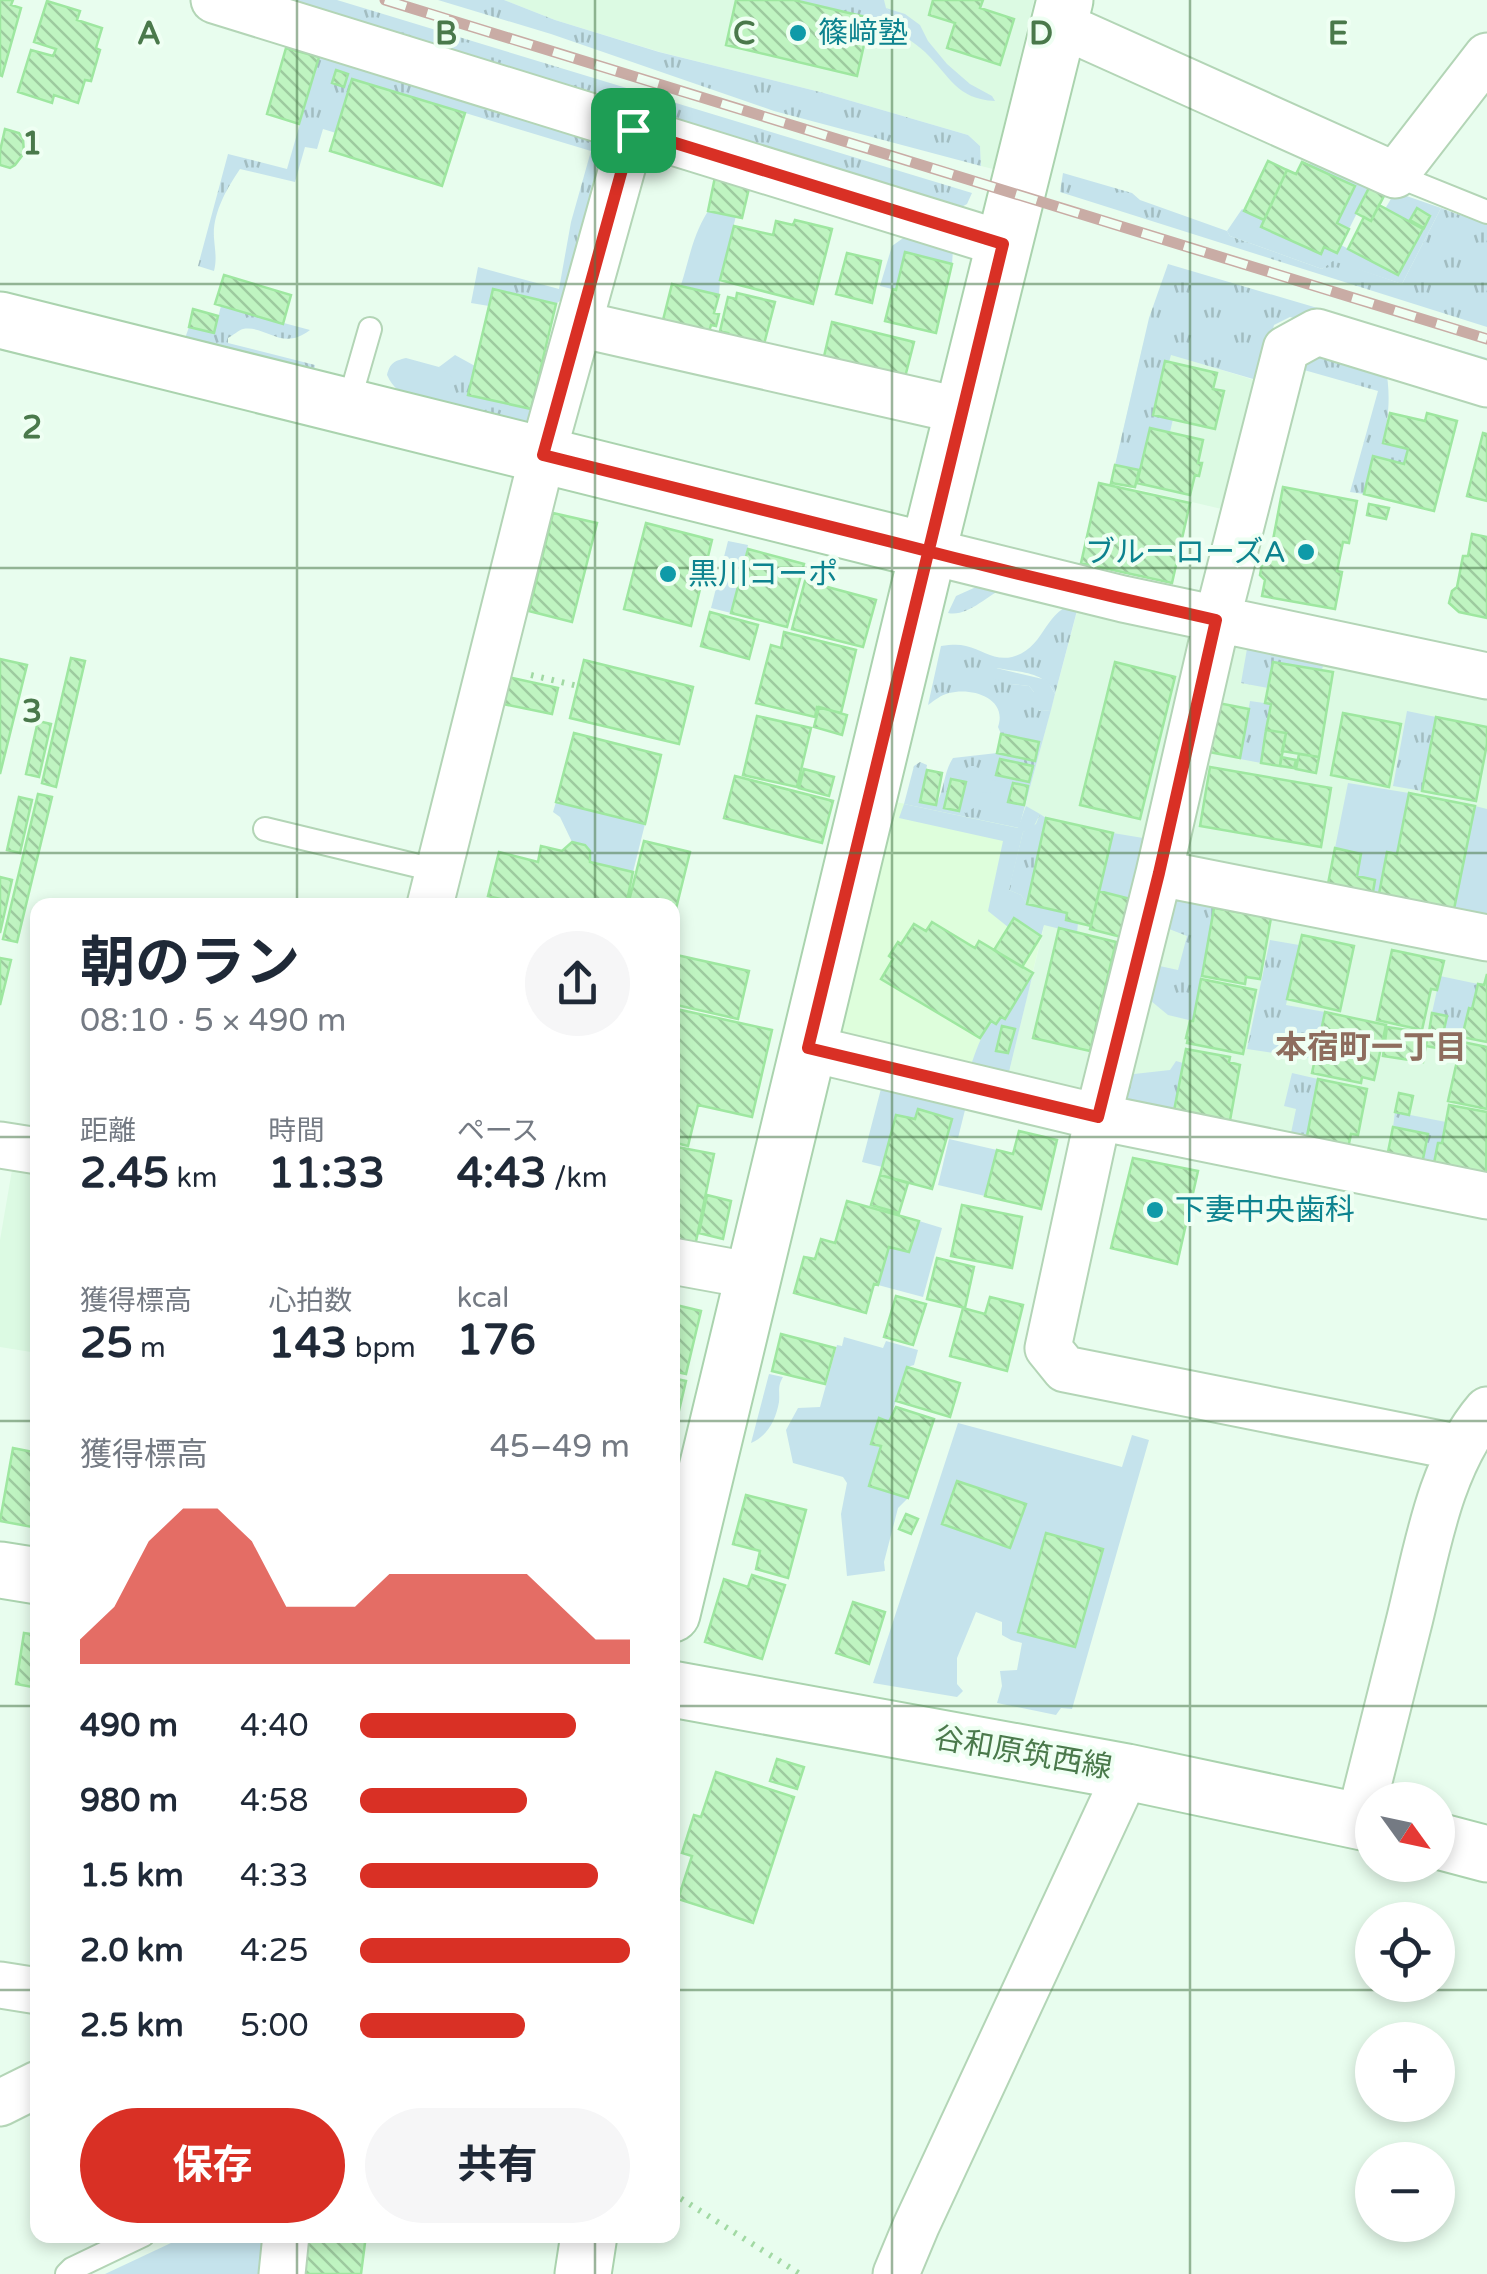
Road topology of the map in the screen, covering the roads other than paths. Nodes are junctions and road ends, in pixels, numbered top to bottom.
1 (214, 0) edge
2 (1062, 12) edge
3 (1487, 56) edge
4 (633, 130) junction
5 (1394, 176) junction
6 (1487, 212) edge
7 (1003, 244) junction
8 (0, 320) edge
9 (579, 324) junction
10 (370, 329) dead end
11 (1487, 384) edge
12 (350, 407) junction
13 (962, 411) junction
14 (543, 455) junction
15 (928, 551) junction
16 (1216, 620) junction
17 (1487, 676) edge
18 (265, 829) dead end
19 (1159, 873) junction
20 (434, 888) edge
21 (1487, 938) edge
22 (808, 1048) junction
23 (1098, 1117) junction
24 (0, 1145) edge
25 (30, 1150) edge
26 (1487, 1196) edge
27 (680, 1263) edge
28 (754, 1276) junction
29 (1487, 1410) edge
30 (1461, 1448) junction
31 (0, 1570) edge
32 (30, 1575) edge
33 (680, 1581) edge
34 (680, 1690) edge
35 (1127, 1772) junction
36 (1375, 1782) edge
37 (1355, 1820) edge
38 (1455, 1846) edge
39 (1487, 1854) edge
40 (0, 1985) edge
41 (30, 1990) edge
42 (30, 2088) edge
43 (0, 2103) edge
44 (127, 2243) edge
45 (285, 2243) edge
46 (588, 2243) edge
47 (68, 2274) edge
48 (282, 2274) edge
49 (583, 2274) edge
50 (896, 2274) edge

1 - 4 street
2 - 5 street
2 - 7 street
3 - 5 street
4 - 7 street
4 - 9 street
5 - 6 lane
7 - 13 street
8 - 12 street
9 - 13 street
9 - 14 street
10 - 12 lane
11 - 16 street
12 - 14 street
13 - 15 street
14 - 15 street
14 - 20 street
15 - 16 street
15 - 22 street
16 - 17 street
16 - 19 street
18 - 20 lane
19 - 21 street
19 - 23 street
22 - 23 street
22 - 28 street
23 - 26 street
23 - 30 street
24 - 25 street
27 - 28 street
28 - 33 street
29 - 30 street
30 - 36 street
31 - 32 street
34 - 35 street, 谷和原筑西線
35 - 37 street, 谷和原筑西線
35 - 50 street
38 - 39 street
40 - 41 street
42 - 43 street
44 - 47 lane
45 - 48 street
46 - 49 street

